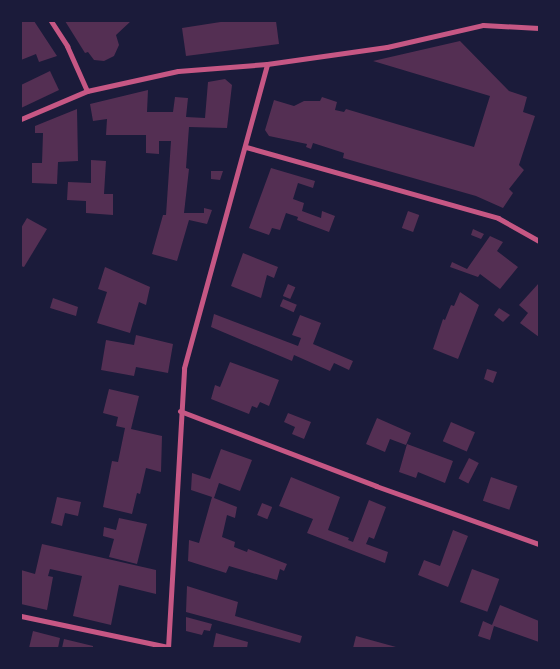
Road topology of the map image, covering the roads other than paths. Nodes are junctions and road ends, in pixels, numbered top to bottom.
1 (51, 21) edge
2 (539, 28) edge
3 (267, 64) junction
4 (87, 91) junction
5 (21, 119) edge
6 (246, 147) junction
7 (539, 242) edge
8 (180, 411) junction
9 (539, 544) edge
10 (21, 616) edge
11 (168, 648) edge

1 - 4 street
2 - 3 street
3 - 4 street
3 - 6 street
4 - 5 street
6 - 7 street
6 - 8 street
8 - 9 street
8 - 11 street
10 - 11 street

